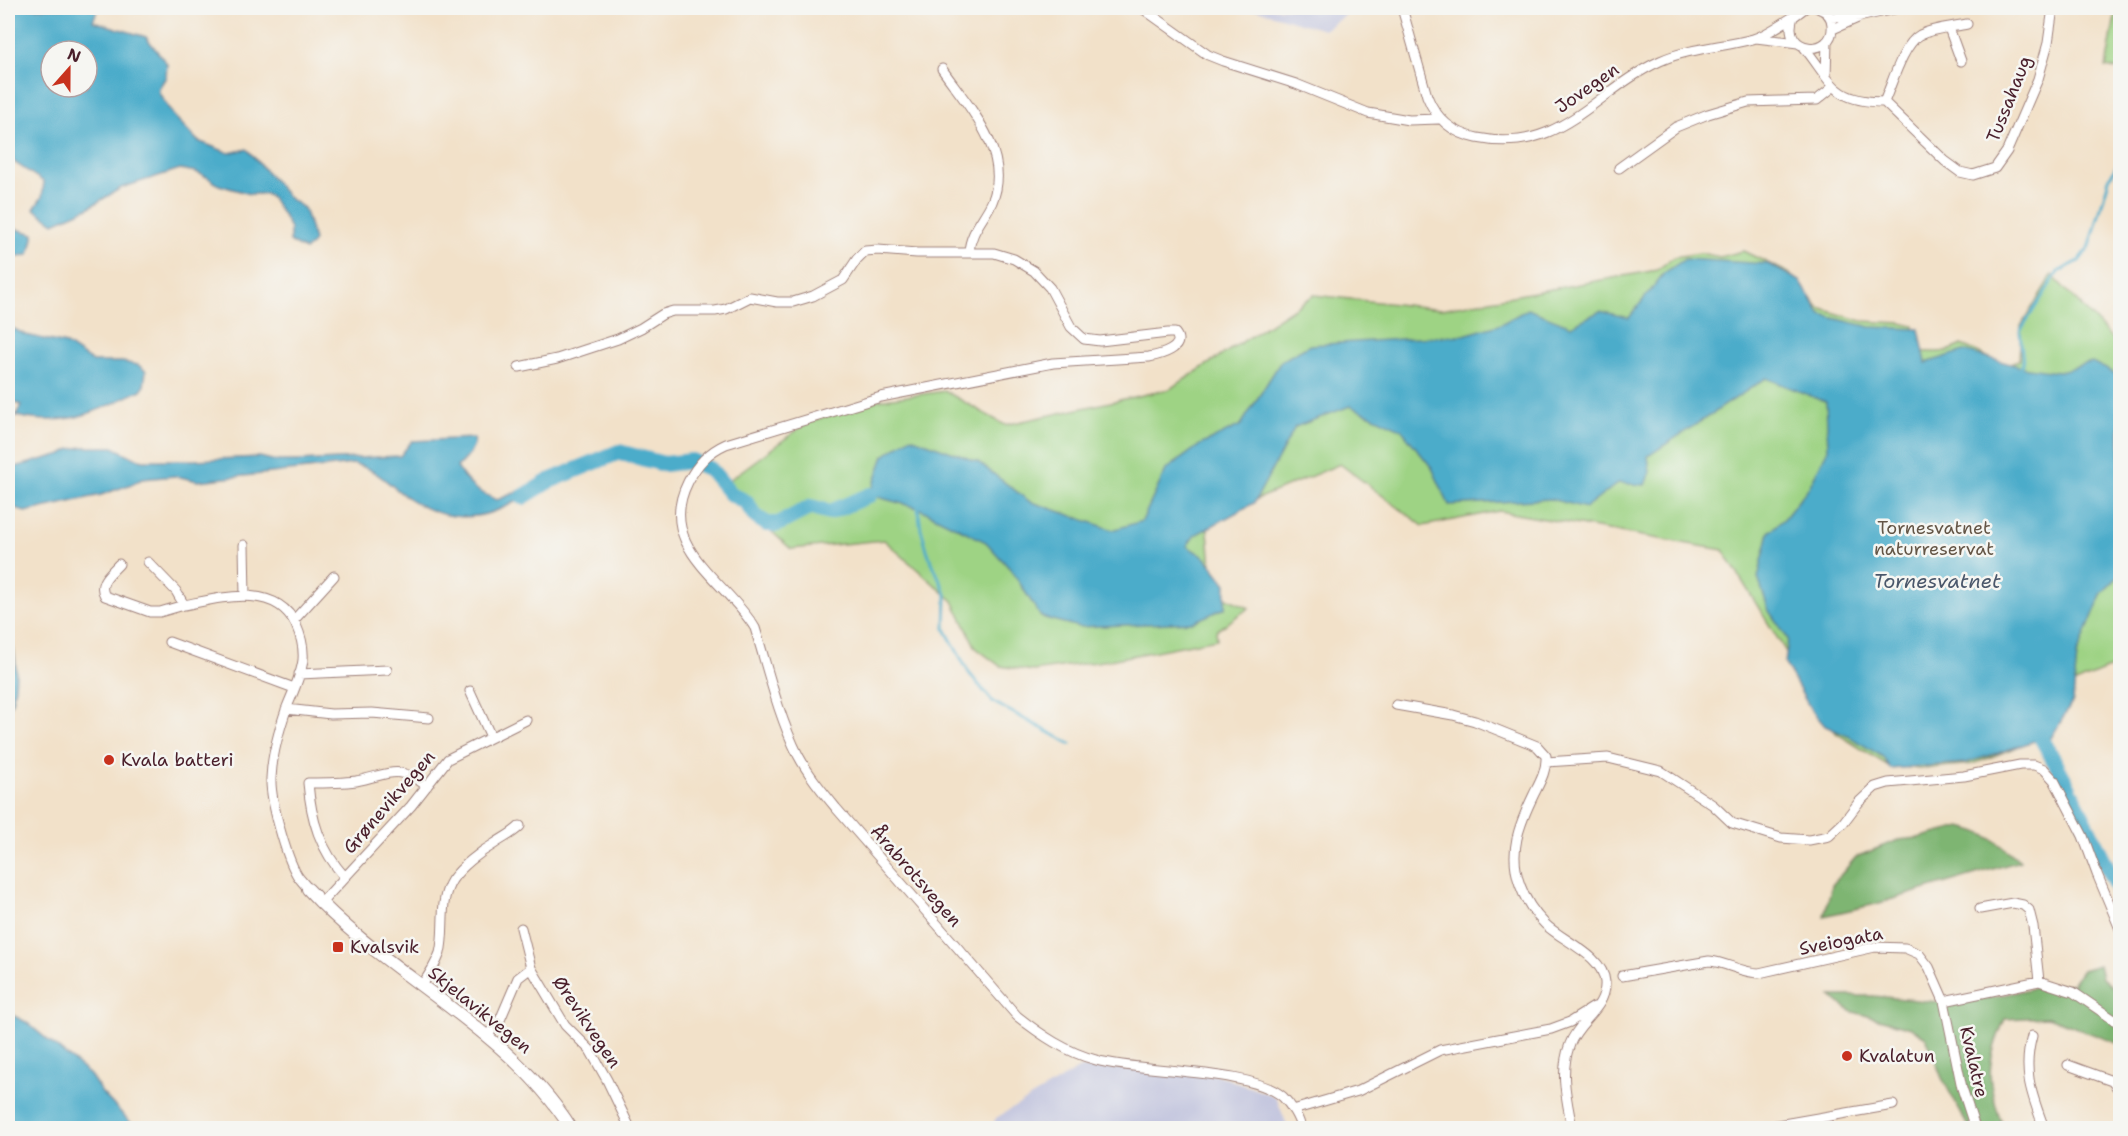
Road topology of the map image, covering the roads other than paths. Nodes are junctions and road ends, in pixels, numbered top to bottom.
1 (1142, 8) edge
2 (1402, 8) edge
3 (1820, 8) edge
4 (1899, 8) edge
5 (2054, 8) edge
6 (1799, 11) edge
7 (1863, 16) junction
8 (1830, 17) junction
9 (1967, 24) dead end
10 (1949, 28) junction
11 (1833, 29) junction
12 (1756, 38) junction
13 (1827, 41) junction
14 (1800, 44) junction
15 (1961, 61) dead end
16 (942, 69) dead end
17 (1826, 76) junction
18 (1833, 87) junction
19 (1884, 102) junction
20 (1439, 119) junction
21 (1619, 168) dead end
22 (969, 252) junction
23 (519, 367) dead end
24 (244, 545) dead end
25 (148, 562) dead end
26 (119, 564) dead end
27 (334, 576) dead end
28 (245, 596) junction
29 (184, 605) junction
30 (294, 620) junction
31 (169, 642) dead end
32 (387, 670) dead end
33 (299, 674) junction
34 (294, 688) junction
35 (470, 691) dead end
36 (1396, 705) dead end
37 (286, 709) junction
38 (429, 718) dead end
39 (525, 720) dead end
40 (491, 737) junction
41 (1546, 762) junction
42 (427, 786) junction
43 (520, 825) dead end
44 (345, 876) junction
45 (308, 889) joint
46 (321, 903) junction
47 (1980, 909) dead end
48 (521, 928) dead end
49 (2121, 929) edge
50 (531, 968) junction
51 (1622, 976) dead end
52 (2039, 981) junction
53 (422, 985) junction
54 (1944, 1001) junction
55 (1599, 1004) junction
56 (2121, 1024) edge
57 (488, 1036) junction
58 (2032, 1036) dead end
59 (2068, 1065) dead end
60 (2121, 1091) edge
61 (1893, 1105) dead end
62 (1293, 1110) junction
63 (571, 1128) edge
64 (630, 1128) edge
65 (1301, 1128) edge
66 (1572, 1128) edge
67 (1760, 1128) edge
68 (1975, 1128) edge
69 (2044, 1128) edge

1 - 20 street
2 - 20 street
3 - 8 street
4 - 7 street
5 - 19 street, Tussahaug
6 - 12 street, Jovegen
6 - 14 street
7 - 8 street
7 - 11 street
8 - 11 street
9 - 10 street
10 - 15 street
10 - 19 street
11 - 13 street
12 - 14 street, Jovegen
12 - 20 street, Jovegen
13 - 14 street, Jovegen
13 - 17 street
14 - 17 street
16 - 22 street
17 - 18 street
18 - 19 street
18 - 21 street
22 - 23 street
22 - 62 street, Årabrotsvegen
24 - 28 street
25 - 29 street
26 - 29 street
27 - 30 street
28 - 29 street
28 - 30 street
30 - 33 street, Skjelavikvegen
31 - 34 street
32 - 33 street
33 - 34 street, Skjelavikvegen
34 - 37 street, Skjelavikvegen
35 - 40 street
36 - 41 street
37 - 38 street
37 - 45 street, Skjelavikvegen
39 - 40 street, Grønevikvegen
40 - 42 street, Grønevikvegen
41 - 49 street
41 - 55 street
42 - 44 street, Grønevikvegen
42 - 44 street
43 - 53 street
44 - 46 street, Grønevikvegen
45 - 46 main road, Skjelavikvegen
46 - 53 main road, Skjelavikvegen
47 - 52 street
48 - 50 street, Ørevikvegen
50 - 57 street, Ørevikvegen
50 - 64 street, Ørevikvegen
51 - 54 street, Sveiogata
52 - 54 street
52 - 56 street
53 - 57 main road, Skjelavikvegen
54 - 68 street, Kvalatre
55 - 62 street
55 - 66 street
57 - 63 main road, Skjelavikvegen
58 - 69 street
59 - 60 street
61 - 67 street
62 - 65 street, Årabrotsvegen

